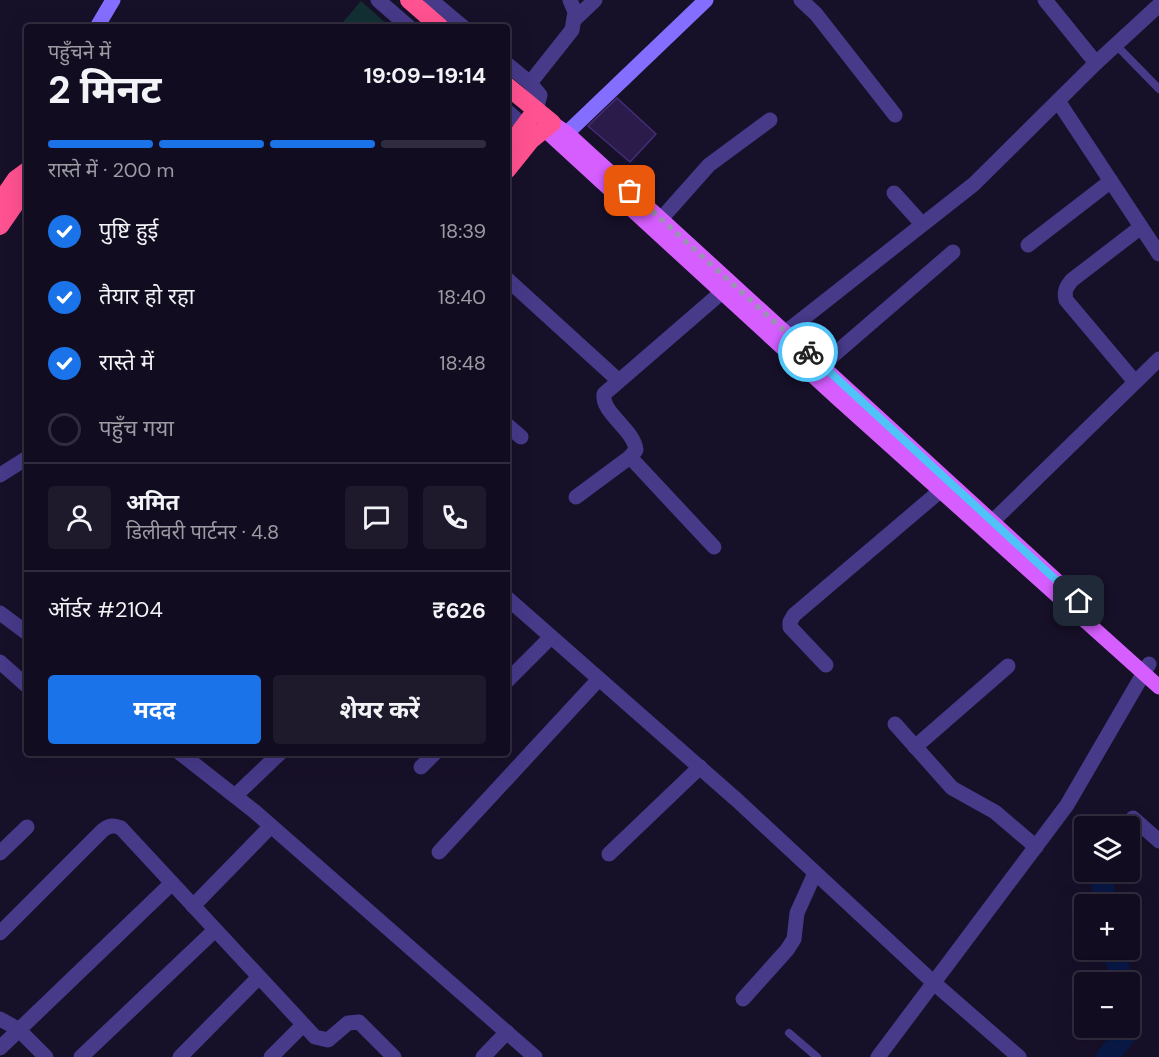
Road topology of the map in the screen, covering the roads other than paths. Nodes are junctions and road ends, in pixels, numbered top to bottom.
1 (113, 0) edge
2 (378, 0) edge
3 (409, 0) edge
4 (430, 0) edge
5 (570, 0) edge
6 (595, 0) edge
7 (706, 0) edge
8 (801, 0) edge
9 (1044, 0) edge
10 (1159, 5) edge
11 (574, 20) junction
12 (101, 24) edge
13 (406, 24) edge
14 (437, 24) edge
15 (459, 24) edge
16 (1116, 45) junction
17 (1096, 63) junction
18 (510, 74) edge
19 (1159, 89) edge
20 (516, 94) edge
21 (1058, 102) junction
22 (895, 115) dead end
23 (530, 117) junction
24 (770, 120) dead end
25 (555, 128) junction
26 (510, 145) edge
27 (510, 166) edge
28 (24, 173) edge
29 (1111, 181) junction
30 (24, 191) edge
31 (894, 193) dead end
32 (0, 202) edge
33 (661, 219) junction
34 (922, 224) junction
35 (0, 226) edge
36 (1141, 227) junction
37 (1028, 245) dead end
38 (953, 252) dead end
39 (1159, 254) edge
40 (510, 282) edge
41 (722, 292) junction
42 (786, 332) junction
43 (1158, 363) edge
44 (822, 365) junction
45 (618, 380) junction
46 (1135, 382) junction
47 (510, 428) edge
48 (521, 437) dead end
49 (630, 457) junction
50 (24, 462) edge
51 (0, 475) edge
52 (940, 491) junction
53 (576, 497) dead end
54 (992, 522) junction
55 (714, 547) dead end
56 (510, 603) edge
57 (0, 613) edge
58 (24, 631) edge
59 (551, 636) junction
60 (0, 662) edge
61 (826, 665) dead end
62 (1008, 666) dead end
63 (1151, 670) edge
64 (510, 678) edge
65 (599, 679) junction
66 (24, 683) edge
67 (1159, 687) edge
68 (895, 724) dead end
69 (915, 747) junction
70 (184, 756) edge
71 (277, 756) edge
72 (432, 756) edge
73 (422, 767) dead end
74 (700, 767) junction
75 (235, 796) junction
76 (1140, 824) edge
77 (271, 826) junction
78 (27, 827) dead end
79 (1159, 841) edge
80 (1036, 847) junction
81 (439, 852) dead end
82 (0, 853) edge
83 (609, 854) dead end
84 (816, 873) junction
85 (172, 883) junction
86 (192, 906) junction
87 (215, 930) junction
88 (0, 933) edge
89 (259, 977) junction
90 (934, 983) junction
91 (743, 999) dead end
92 (0, 1019) edge
93 (303, 1025) junction
94 (18, 1029) junction
95 (507, 1032) junction
96 (789, 1033) dead end
97 (0, 1048) edge
98 (46, 1057) edge
99 (81, 1057) edge
100 (180, 1057) edge
101 (271, 1057) edge
102 (394, 1057) edge
103 (483, 1057) edge
104 (536, 1057) edge
105 (817, 1057) edge
106 (878, 1057) edge
107 (1019, 1057) edge

1 - 12 street
2 - 13 street
3 - 14 highway
4 - 15 street
5 - 11 street
6 - 11 street
7 - 25 street
8 - 22 street
9 - 17 street
10 - 16 street
11 - 20 street
16 - 17 street
16 - 19 lane
17 - 21 street
18 - 20 street
20 - 23 highway
21 - 29 street
21 - 34 street
23 - 25 highway
23 - 26 highway
24 - 33 street
25 - 27 highway
25 - 33 main road
25 - 41 main road
28 - 32 highway
29 - 36 street
29 - 37 street
30 - 35 highway
31 - 34 street
33 - 42 main road
34 - 42 street
36 - 39 street
36 - 46 street
38 - 44 street
40 - 45 street
41 - 45 street
41 - 52 main road
42 - 44 main road
43 - 46 street
44 - 54 main road
45 - 49 street
46 - 54 street
47 - 48 street
49 - 53 street
49 - 55 street
50 - 51 street
52 - 61 street
52 - 63 main road
54 - 63 main road
56 - 59 street
57 - 58 street
59 - 64 street
59 - 65 street
60 - 66 street
62 - 69 street
63 - 67 main road
63 - 80 street
65 - 74 street
65 - 81 street
68 - 69 street
69 - 80 street
70 - 75 street
71 - 75 street
72 - 73 street
74 - 83 street
74 - 84 street
75 - 77 street
76 - 79 street
77 - 86 street
77 - 95 street
78 - 82 street
80 - 90 street
84 - 90 street
84 - 91 street
85 - 86 street
85 - 88 street
85 - 94 street
86 - 87 street
87 - 89 street
87 - 99 street
89 - 93 street
89 - 100 street
90 - 106 street
90 - 107 street
92 - 94 street
93 - 101 street
93 - 102 street
94 - 97 street
94 - 98 street
95 - 103 street
95 - 104 street
96 - 105 lane

